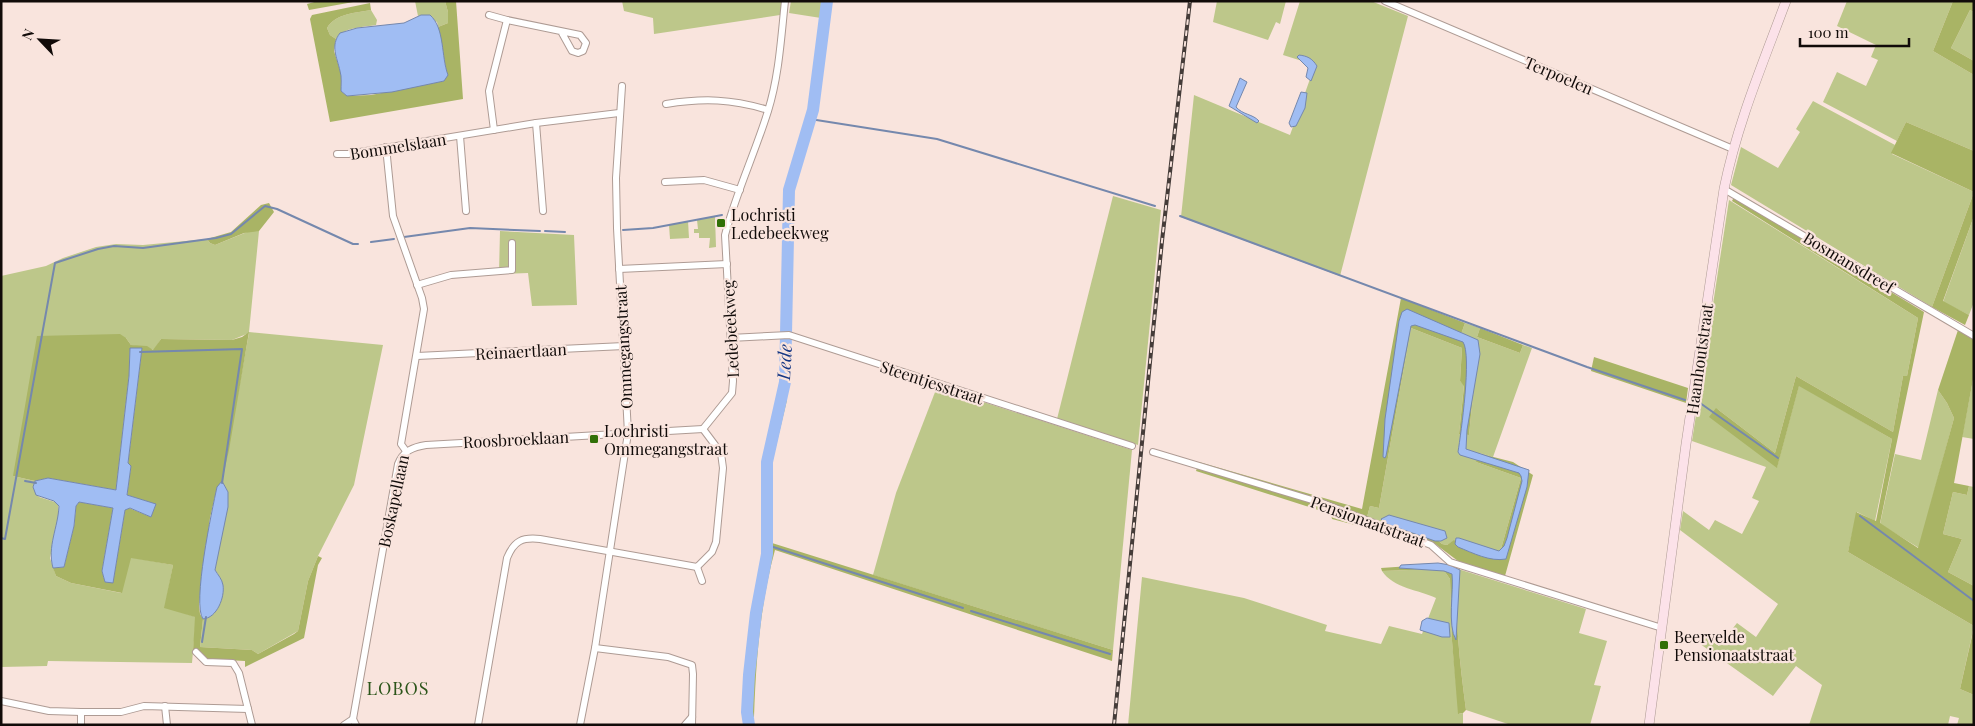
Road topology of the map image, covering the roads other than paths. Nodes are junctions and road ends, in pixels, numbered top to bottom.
1 (785, 1) edge
2 (1385, 1) edge
3 (1786, 1) edge
4 (489, 15) dead end
5 (507, 20) junction
6 (562, 32) dead end
7 (622, 86) dead end
8 (666, 104) dead end
9 (768, 110) junction
10 (619, 113) junction
11 (536, 123) junction
12 (494, 130) junction
13 (460, 136) junction
14 (386, 147) junction
15 (1733, 149) junction
16 (337, 154) dead end
17 (665, 182) dead end
18 (1724, 189) junction
19 (740, 190) junction
20 (466, 211) dead end
21 (543, 211) dead end
22 (512, 243) dead end
23 (726, 264) junction
24 (619, 269) junction
25 (418, 285) junction
26 (1974, 336) edge
27 (730, 338) junction
28 (624, 346) junction
29 (417, 356) junction
30 (703, 429) junction
31 (628, 433) junction
32 (1132, 446) dead end
33 (406, 451) junction
34 (1154, 452) dead end
35 (610, 552) junction
36 (696, 567) junction
37 (702, 581) dead end
38 (1662, 628) junction
39 (594, 648) junction
40 (196, 652) dead end
41 (1, 701) edge
42 (165, 706) junction
43 (248, 709) junction
44 (81, 712) junction
45 (692, 717) junction
46 (354, 722) edge
47 (81, 725) edge
48 (167, 725) edge
49 (252, 725) edge
50 (344, 725) edge
51 (478, 725) edge
52 (580, 725) edge
53 (685, 725) edge
54 (692, 725) edge
55 (1649, 725) edge

1 - 9 street, Ledebeekweg
2 - 15 street, Terpoelen
3 - 15 street, Haanhoutstraat
4 - 5 street
5 - 6 street
5 - 12 street
7 - 10 street, Ommegangstraat
8 - 9 street
9 - 19 street, Ledebeekweg
10 - 11 street, Bommelslaan
10 - 24 street, Ommegangstraat
11 - 12 street, Bommelslaan
11 - 21 street
12 - 13 street, Bommelslaan
13 - 14 street, Bommelslaan
13 - 20 street, Bommelslaan
14 - 16 street, Bommelslaan
14 - 25 street, Boskapellaan
15 - 18 street, Haanhoutstraat
17 - 19 street
18 - 26 street, Bosmansdreef
18 - 38 street, Haanhoutstraat
19 - 23 street, Ledebeekweg
22 - 25 street
23 - 24 street
23 - 27 street, Ledebeekweg
24 - 28 street, Ommegangstraat
25 - 29 street, Boskapellaan
27 - 30 street, Ledebeekweg
27 - 32 street, Steentjesstraat
28 - 29 street, Reinaertlaan
28 - 31 street, Ommegangstraat
29 - 33 street, Boskapellaan
30 - 31 street, Roosbroeklaan
30 - 36 street
31 - 33 street, Roosbroeklaan
31 - 35 street, Ommegangstraat
33 - 46 street, Boskapellaan
34 - 38 street, Pensionaatstraat
35 - 36 street
35 - 39 street, Ommegangstraat
35 - 51 street
36 - 37 street
38 - 55 street, Haanhoutstraat
39 - 45 street
39 - 52 street, Ommegangstraat
40 - 43 street
41 - 44 street
42 - 43 street
42 - 44 street
42 - 48 street
43 - 49 street
44 - 47 street
45 - 53 street
45 - 54 street
46 - 50 street, Boskapellaan

